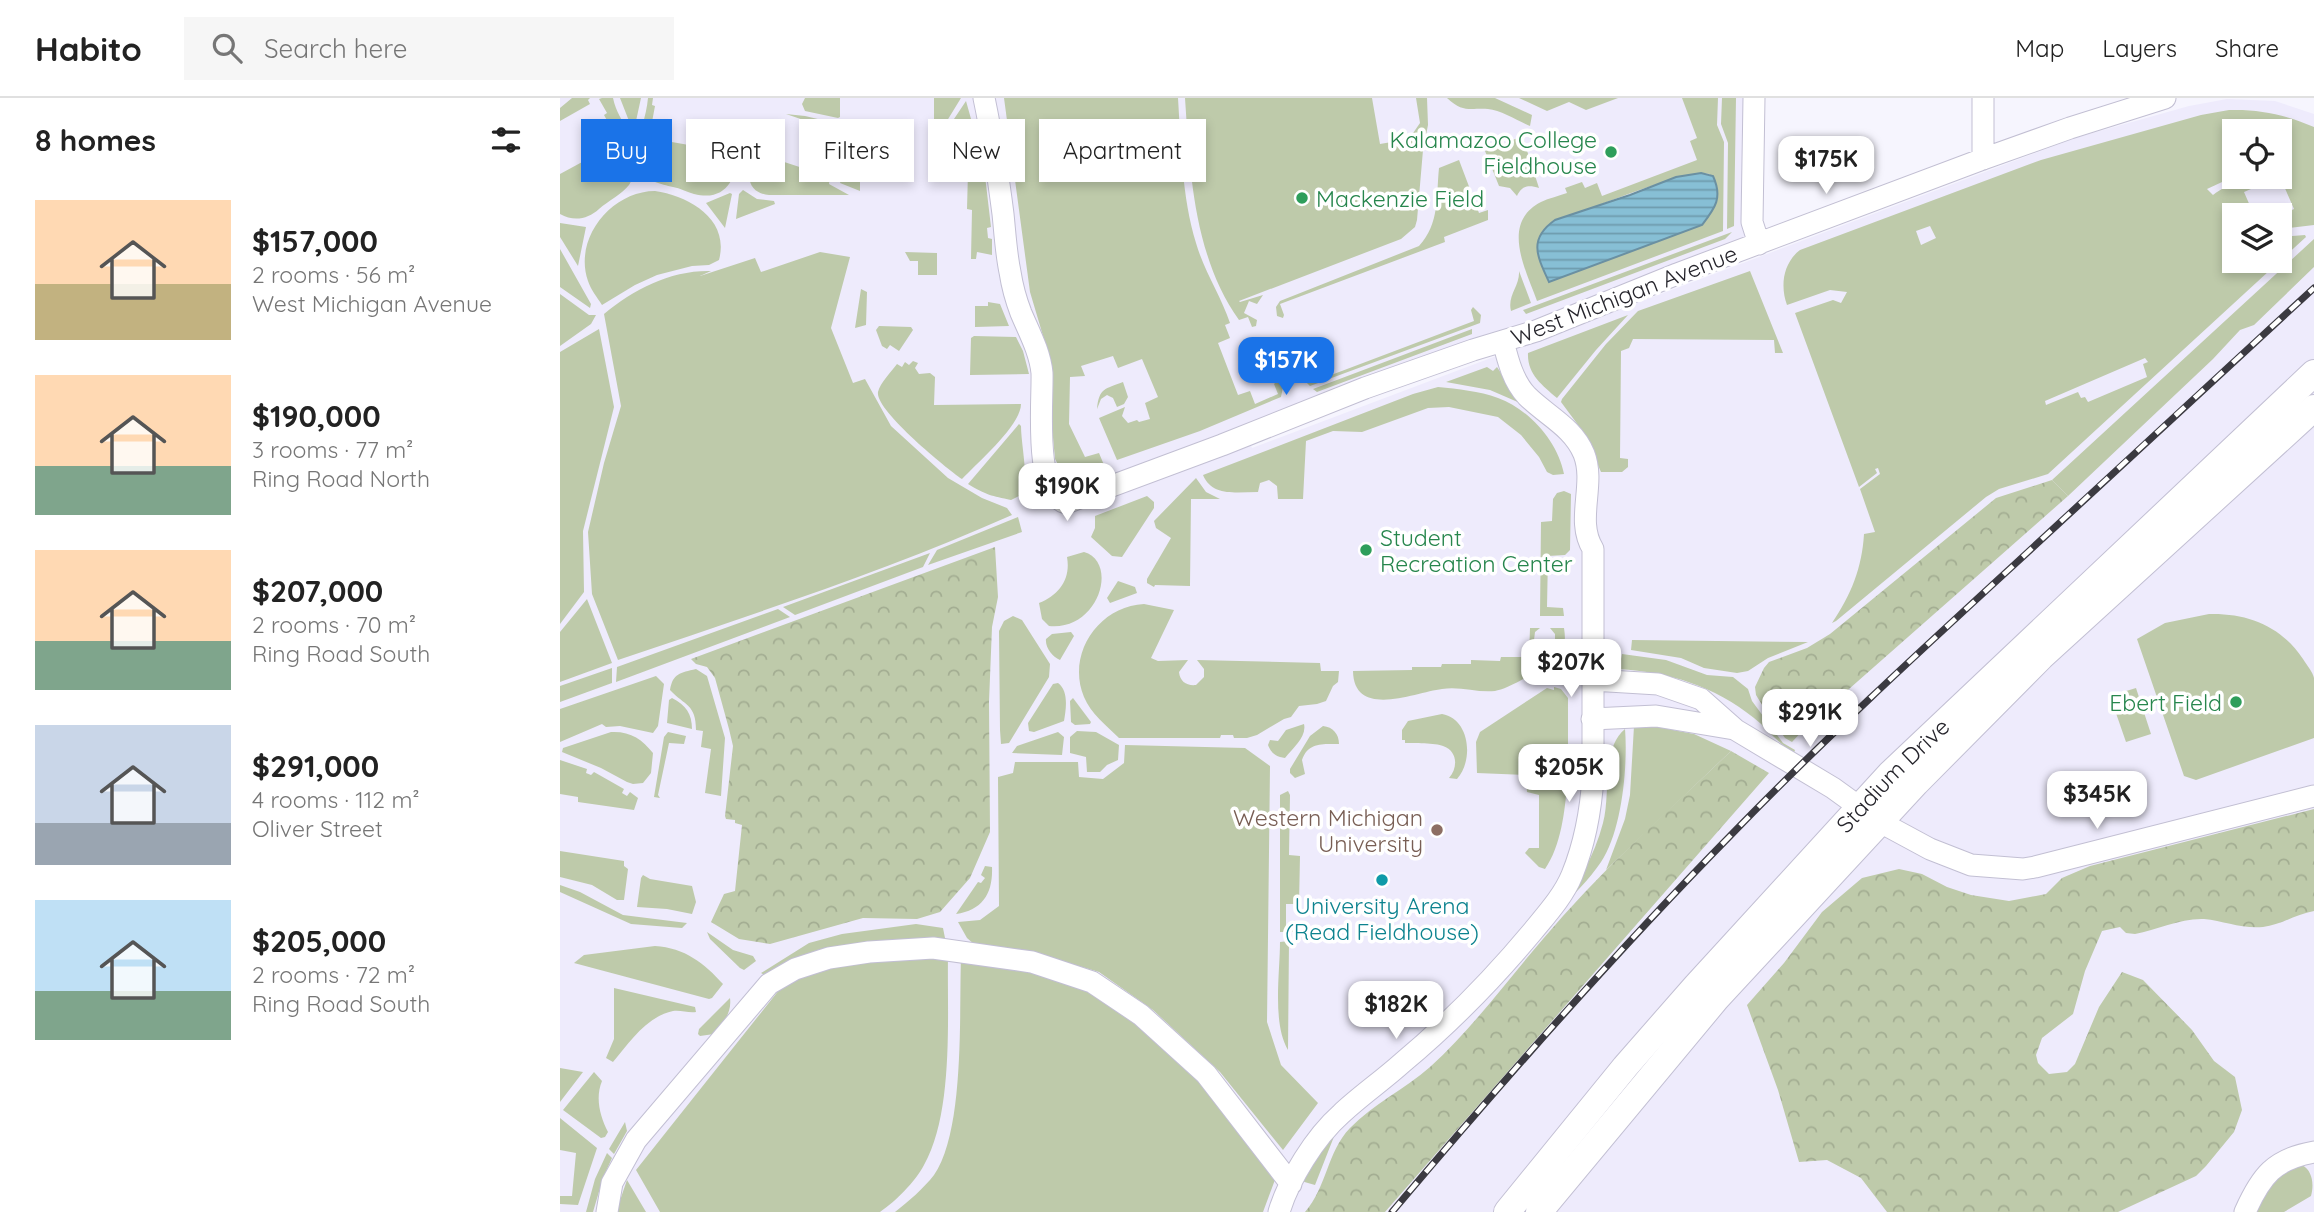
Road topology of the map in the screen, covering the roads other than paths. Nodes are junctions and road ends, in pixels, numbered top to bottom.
1 (984, 98) edge
2 (1754, 98) edge
3 (1983, 98) edge
4 (2165, 98) edge
5 (1983, 159) junction
6 (1759, 244) junction
7 (1503, 341) junction
8 (2314, 373) edge
9 (2314, 408) edge
10 (1592, 680) junction
11 (1592, 719) junction
12 (1736, 730) junction
13 (2314, 796) edge
14 (1869, 815) junction
15 (2314, 1152) edge
16 (1291, 1184) junction
17 (607, 1212) edge
18 (1279, 1212) edge
19 (1507, 1212) edge
20 (1539, 1212) edge
21 (2245, 1212) edge

1 - 7 street, West Michigan Avenue
2 - 6 street
3 - 5 street
4 - 5 street, West Michigan Avenue
5 - 6 street, West Michigan Avenue
6 - 7 street, West Michigan Avenue
7 - 10 street
8 - 14 main road, Stadium Drive
9 - 14 main road, Stadium Drive
10 - 11 street
10 - 12 street
11 - 12 street
11 - 16 street
12 - 14 street
13 - 14 street
14 - 19 main road, Stadium Drive
14 - 20 main road, Stadium Drive
15 - 21 street
16 - 17 street
16 - 18 street

